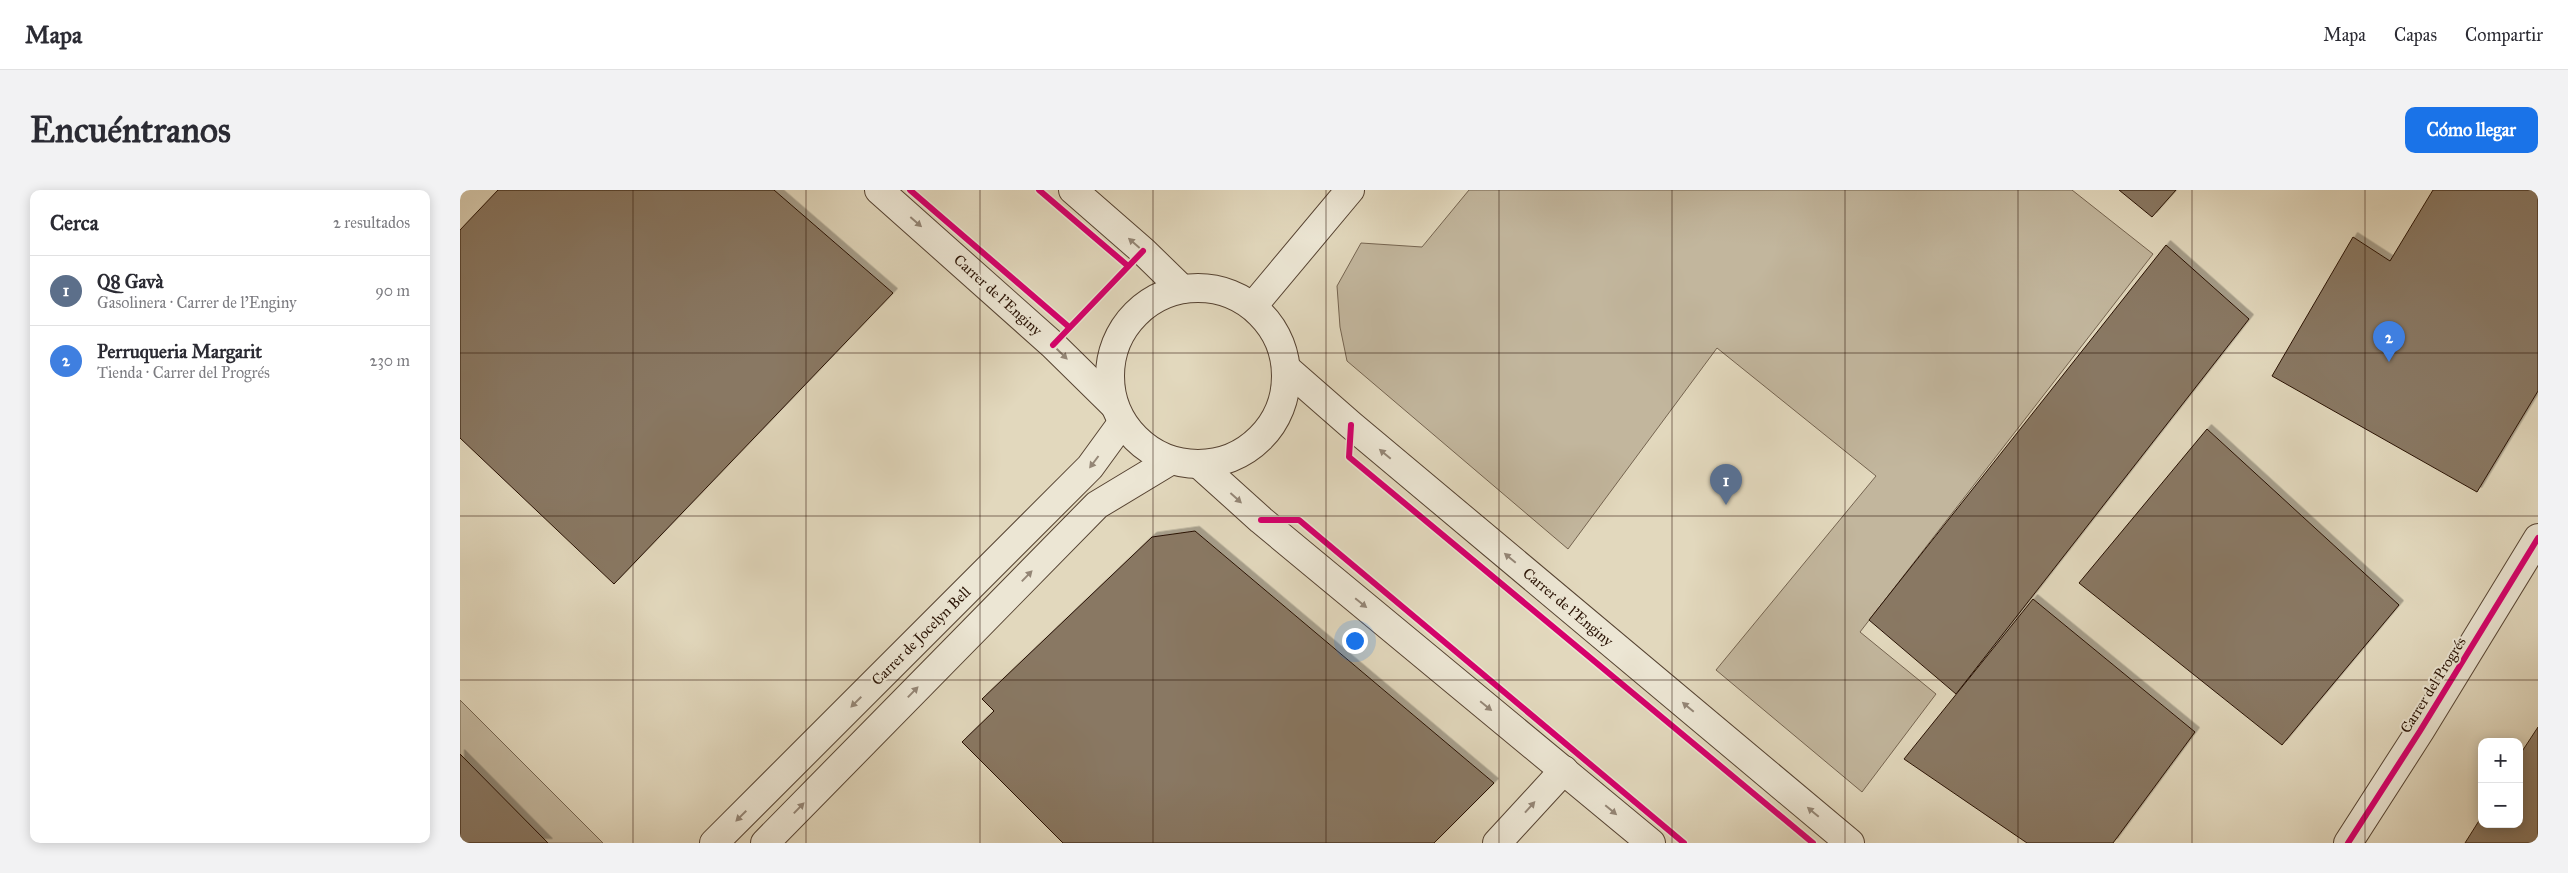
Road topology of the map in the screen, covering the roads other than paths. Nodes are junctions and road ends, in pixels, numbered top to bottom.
1 (879, 190) edge
2 (1073, 190) edge
3 (1350, 190) edge
4 (1182, 289) junction
5 (1253, 306) junction
6 (1287, 368) junction
7 (1118, 413) junction
8 (1170, 461) junction
9 (1200, 465) junction
10 (2538, 538) edge
11 (1564, 770) junction
12 (714, 843) edge
13 (765, 843) edge
14 (1497, 843) edge
15 (1650, 843) edge
16 (1850, 843) edge
17 (2348, 843) edge

1 -> 7 street, Carrer de l'Enginy
4 -> 2 street
3 - 5 street
4 - 5 street
4 - 7 street
5 - 6 street
6 - 9 street
16 -> 6 street, Carrer de l'Enginy
7 - 8 street
7 -> 12 street, Carrer de Jocelyn Bell
8 - 9 street
13 -> 8 street
9 -> 11 street
10 - 17 street, Carrer del Progrés
14 -> 11 street
11 -> 15 street

